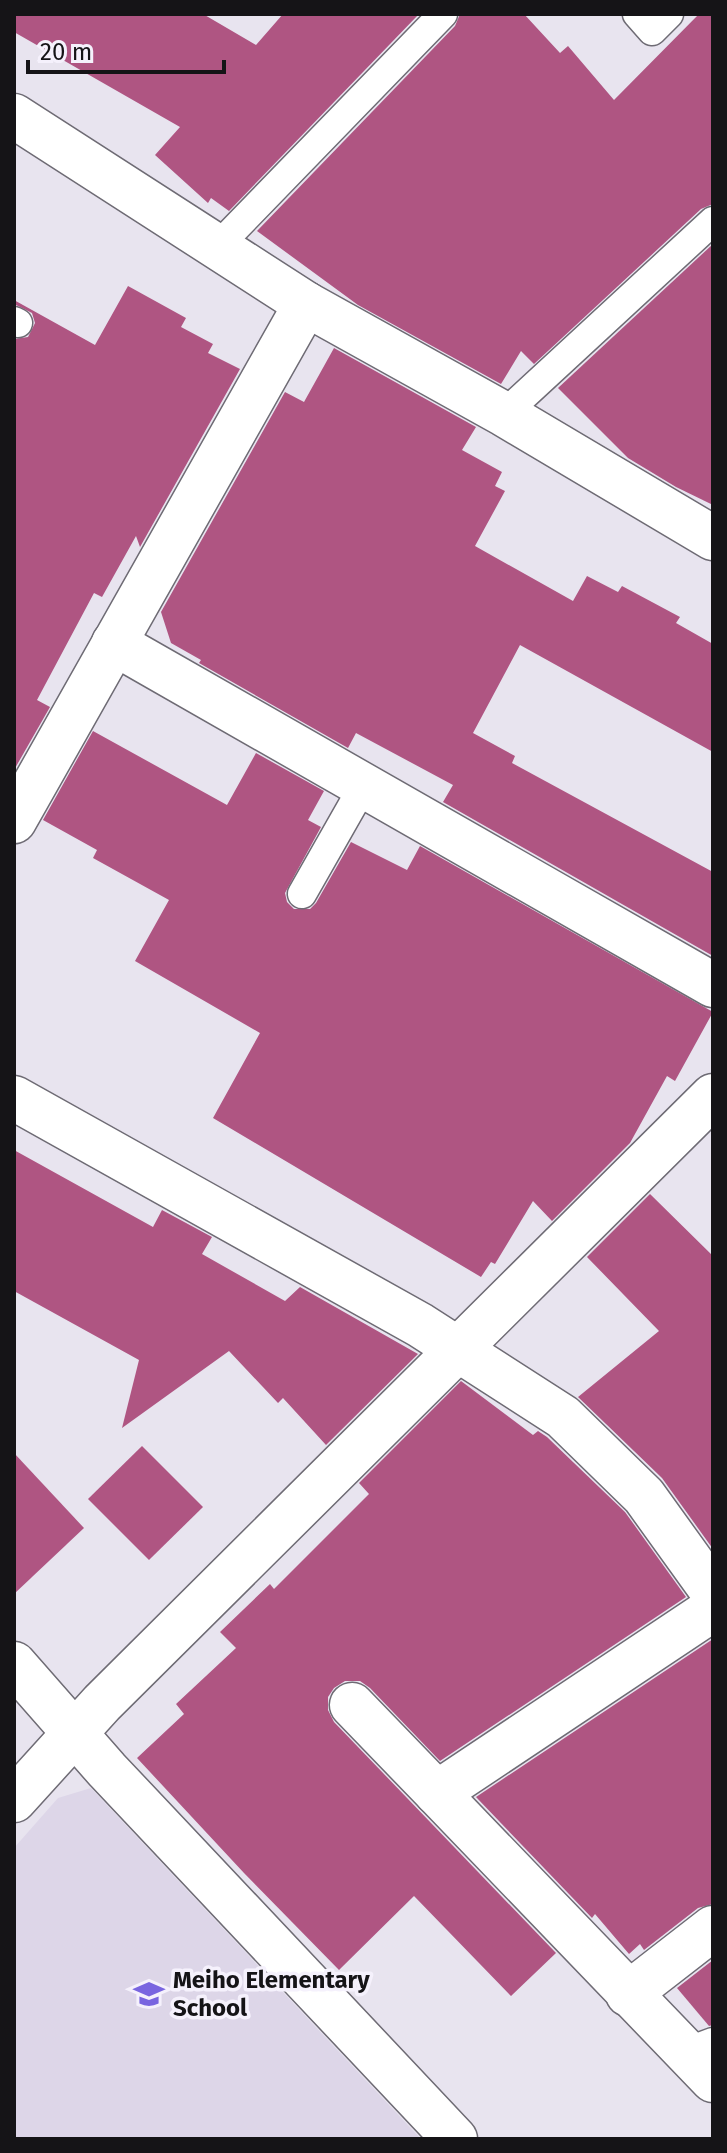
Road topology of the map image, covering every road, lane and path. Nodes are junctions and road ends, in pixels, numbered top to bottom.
1 (443, 14) edge
2 (637, 14) edge
3 (669, 14) edge
4 (14, 116) edge
5 (713, 221) edge
6 (217, 247) junction
7 (306, 304) junction
8 (504, 414) junction
9 (713, 538) edge
10 (114, 643) junction
11 (364, 785) junction
12 (14, 821) edge
13 (302, 894) dead end
14 (713, 985) edge
15 (14, 1098) edge
16 (709, 1108) edge
17 (457, 1349) junction
18 (713, 1592) edge
19 (713, 1609) edge
20 (14, 1664) edge
21 (352, 1705) dead end
22 (74, 1733) junction
23 (437, 1793) junction
24 (14, 1800) edge
25 (713, 1928) edge
26 (628, 1994) junction
27 (704, 2058) edge
28 (455, 2139) edge

1 - 6 lane
2 - 3 lane
4 - 6 street
5 - 8 lane
6 - 7 street
7 - 8 street
7 - 10 street
8 - 9 street
10 - 11 street
10 - 12 street
11 - 13 lane
11 - 14 street
15 - 17 street
16 - 17 street
17 - 18 street
17 - 22 street
19 - 23 street
20 - 22 street
21 - 23 street
22 - 24 street
22 - 28 street
23 - 26 street
25 - 26 street
26 - 27 street

